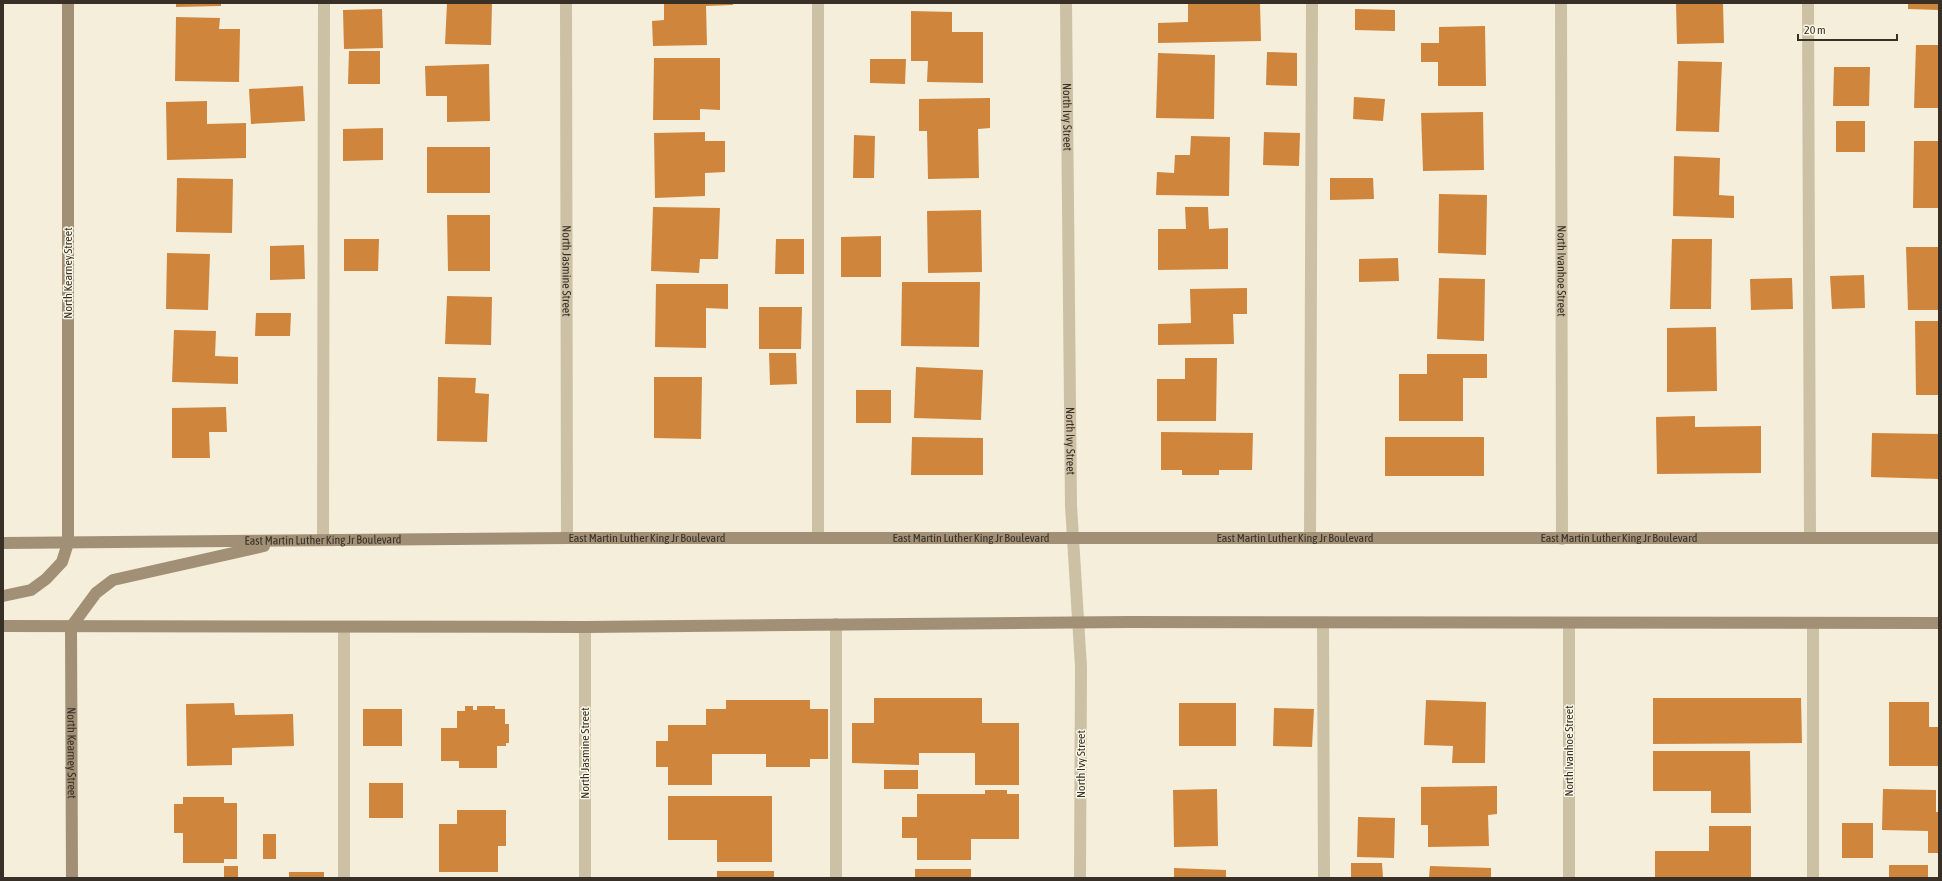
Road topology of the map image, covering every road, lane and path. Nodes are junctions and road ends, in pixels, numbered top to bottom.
1 (68, 3) edge
2 (324, 3) edge
3 (566, 3) edge
4 (818, 3) edge
5 (1066, 3) edge
6 (1312, 3) edge
7 (1561, 3) edge
8 (1808, 3) edge
9 (1073, 537) junction
10 (567, 538) junction
11 (818, 538) junction
12 (1310, 538) junction
13 (1810, 538) junction
14 (1939, 538) edge
15 (1562, 539) junction
16 (323, 540) junction
17 (287, 541) junction
18 (3, 543) edge
19 (68, 543) junction
20 (3, 596) edge
21 (1078, 623) junction
22 (1323, 623) junction
23 (1568, 623) junction
24 (1813, 623) junction
25 (1939, 623) edge
26 (836, 624) junction
27 (3, 626) edge
28 (70, 627) junction
29 (344, 627) junction
30 (586, 627) junction
31 (72, 878) edge
32 (344, 878) edge
33 (585, 878) edge
34 (836, 878) edge
35 (1080, 878) edge
36 (1324, 878) edge
37 (1569, 878) edge
38 (1813, 878) edge

1 - 19 main road, North Kearney Street
2 - 16 street
3 - 10 street, North Jasmine Street
4 - 11 street
5 - 9 street, North Ivy Street
6 - 12 street
7 - 15 street, North Ivanhoe Street
8 - 13 street
9 - 11 main road, East Martin Luther King Jr Boulevard
9 - 12 main road, East Martin Luther King Jr Boulevard
9 - 21 street, North Ivy Street
10 - 11 main road, East Martin Luther King Jr Boulevard
10 - 16 main road, East Martin Luther King Jr Boulevard
12 - 15 main road, East Martin Luther King Jr Boulevard
13 - 14 main road, East Martin Luther King Jr Boulevard
13 - 15 main road, East Martin Luther King Jr Boulevard
16 - 17 main road, East Martin Luther King Jr Boulevard
17 - 19 main road, East Martin Luther King Jr Boulevard
17 - 28 main road
18 - 19 main road, East Martin Luther King Jr Boulevard
19 - 20 main road, North Kearney Street
21 - 22 main road
21 - 26 main road
21 - 35 street, North Ivy Street
22 - 23 main road
22 - 36 street
23 - 24 main road
23 - 37 street, North Ivanhoe Street
24 - 25 main road
24 - 38 street
26 - 30 main road
26 - 34 street
27 - 28 main road
28 - 29 main road
28 - 31 main road, North Kearney Street
29 - 30 main road
29 - 32 street
30 - 33 street, North Jasmine Street

